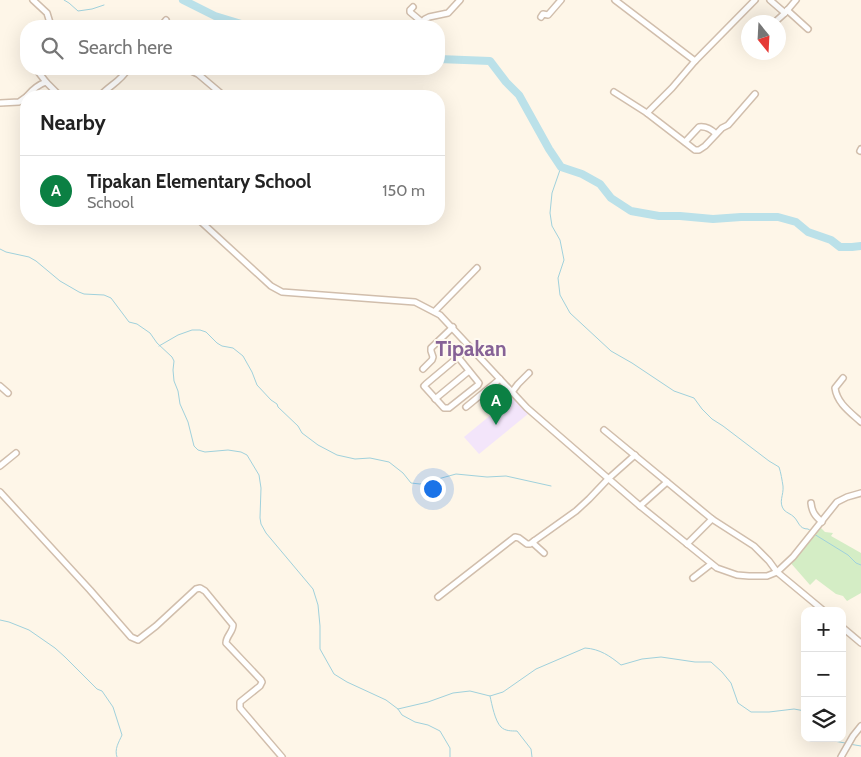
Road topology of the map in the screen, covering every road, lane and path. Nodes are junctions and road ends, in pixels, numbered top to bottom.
1 (33, 0) edge
2 (460, 0) edge
3 (560, 0) edge
4 (615, 0) edge
5 (755, 0) edge
6 (770, 0) edge
7 (796, 0) edge
8 (413, 7) dead end
9 (786, 11) junction
10 (782, 15) edge
11 (541, 17) dead end
12 (49, 20) edge
13 (417, 20) edge
14 (424, 20) edge
15 (808, 29) dead end
16 (695, 62) junction
17 (41, 75) edge
18 (124, 75) edge
19 (199, 75) edge
20 (46, 82) junction
21 (32, 90) edge
22 (54, 90) edge
23 (106, 90) edge
24 (217, 90) edge
25 (614, 92) dead end
26 (755, 94) dead end
27 (20, 101) edge
28 (0, 103) edge
29 (647, 113) junction
30 (716, 134) junction
31 (685, 142) junction
32 (205, 225) edge
33 (477, 268) dead end
34 (434, 311) junction
35 (453, 327) junction
36 (470, 347) junction
37 (458, 357) junction
38 (423, 369) dead end
39 (469, 371) junction
40 (529, 373) dead end
41 (843, 378) dead end
42 (500, 379) junction
43 (0, 386) edge
44 (512, 392) junction
45 (8, 393) dead end
46 (435, 398) junction
47 (466, 406) dead end
48 (861, 422) edge
49 (604, 430) dead end
50 (16, 453) dead end
51 (635, 455) junction
52 (0, 466) edge
53 (608, 479) junction
54 (667, 482) junction
55 (0, 492) edge
56 (861, 492) edge
57 (811, 503) dead end
58 (640, 506) junction
59 (712, 519) junction
60 (822, 522) junction
61 (534, 541) junction
62 (687, 544) junction
63 (544, 554) dead end
64 (711, 564) junction
65 (777, 572) junction
66 (693, 578) dead end
67 (438, 597) dead end
68 (819, 607) edge
69 (846, 630) edge
70 (861, 643) edge
71 (861, 726) edge
72 (282, 757) edge
73 (841, 757) edge

1 - 12 street
2 - 14 street
3 - 11 street
4 - 16 street
5 - 16 street
6 - 9 street
7 - 9 street
8 - 13 street
9 - 10 street
9 - 15 street
16 - 29 street
17 - 20 street
18 - 23 street
19 - 24 street
20 - 21 street
20 - 22 street
25 - 29 street
26 - 30 street
27 - 28 street
29 - 31 street
30 - 31 street
30 - 31 street
32 - 34 street
33 - 34 street
34 - 35 street
35 - 36 street
35 - 38 street
36 - 37 street
36 - 42 street
37 - 39 street
37 - 46 street
39 - 46 street
39 - 46 street
40 - 44 street
41 - 48 street
42 - 44 street
42 - 47 street
43 - 45 street
44 - 53 street
49 - 51 street
50 - 52 street
51 - 53 street
51 - 54 street
53 - 58 street
53 - 61 street
54 - 58 street
54 - 59 street
55 - 72 street
56 - 60 street
57 - 60 street
58 - 62 street
59 - 62 street
59 - 65 street
60 - 65 street
61 - 63 street
61 - 67 street
62 - 64 street
64 - 65 street
64 - 66 street
65 - 68 street
69 - 70 street
71 - 73 street

